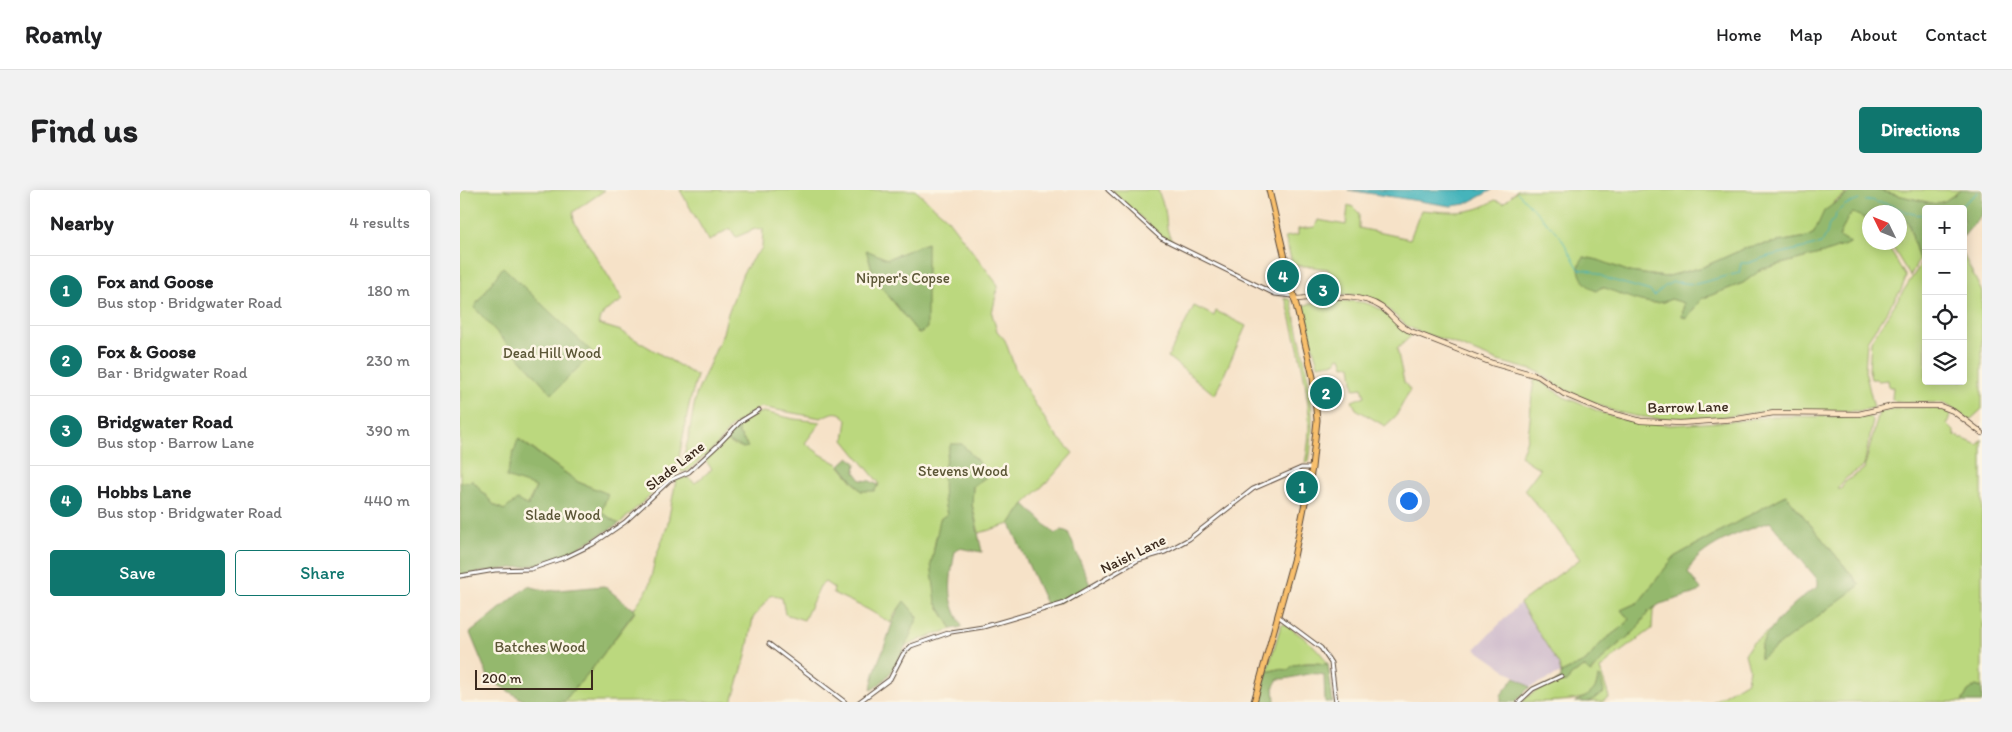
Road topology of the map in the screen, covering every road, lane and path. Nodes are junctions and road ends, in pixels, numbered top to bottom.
1 (1108, 190) edge
2 (1269, 190) edge
3 (1294, 298) junction
4 (759, 410) dead end
5 (1982, 432) edge
6 (1312, 468) junction
7 (460, 576) edge
8 (1277, 616) junction
9 (769, 644) dead end
10 (1561, 676) dead end
11 (845, 702) edge
12 (859, 702) edge
13 (1254, 702) edge
14 (1336, 702) edge
15 (1519, 702) edge

1 - 3 street
2 - 3 highway
3 - 5 main road, Barrow Lane
3 - 6 highway
4 - 7 street, Slade Lane
6 - 8 highway
6 - 12 street, Naish Lane
8 - 13 highway
8 - 14 street
9 - 11 street
10 - 15 street

